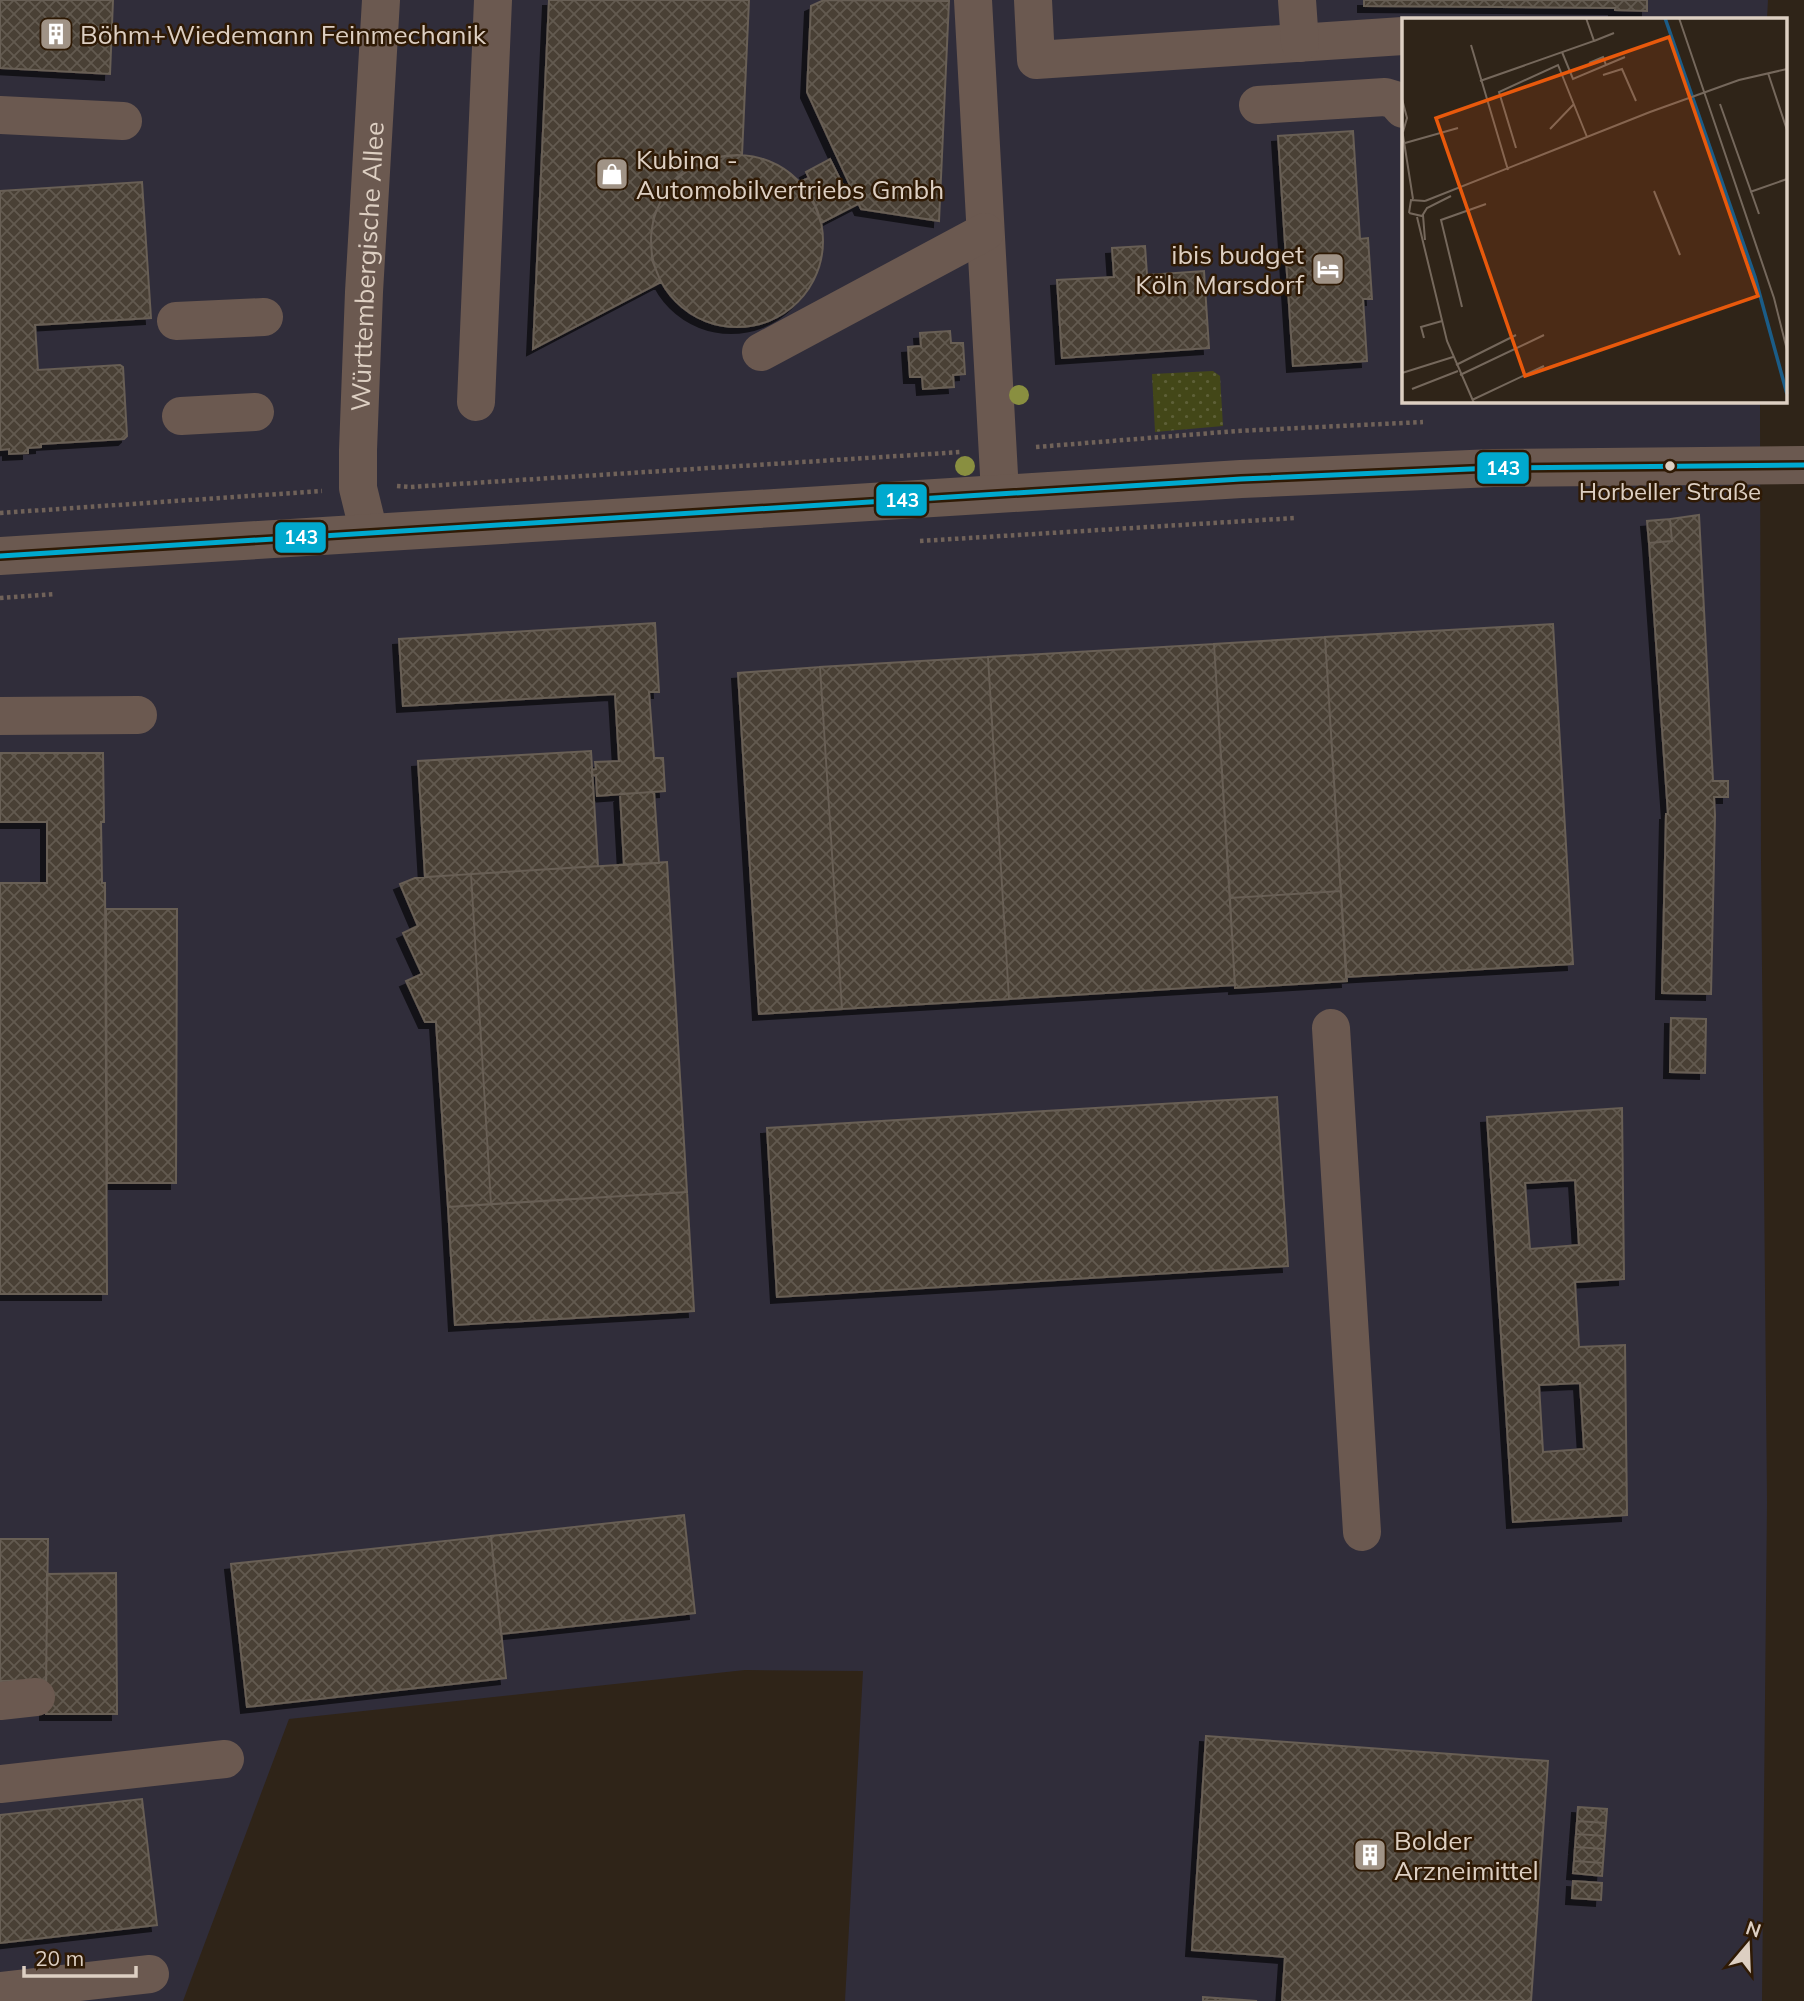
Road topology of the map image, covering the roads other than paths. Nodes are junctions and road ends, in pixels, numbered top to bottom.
1 (381, 0) edge
2 (493, 0) edge
3 (974, 0) edge
4 (1032, 0) edge
5 (1297, 0) edge
6 (1402, 36) edge
7 (1300, 43) junction
8 (1258, 105) dead end
9 (1402, 108) edge
10 (0, 115) edge
11 (123, 121) dead end
12 (985, 232) junction
13 (264, 317) dead end
14 (176, 321) dead end
15 (761, 352) dead end
16 (476, 402) dead end
17 (255, 412) dead end
18 (181, 416) dead end
19 (1804, 465) edge
20 (1000, 494) junction
21 (369, 533) junction
22 (0, 556) edge
23 (138, 715) dead end
24 (0, 716) edge
25 (1331, 1028) dead end
26 (1362, 1532) dead end
27 (225, 1759) dead end
28 (0, 1784) edge
29 (150, 1974) dead end
30 (0, 1991) edge

1 - 21 street, Württembergische Allee
2 - 16 street
3 - 12 street
4 - 7 street
5 - 7 street
6 - 7 street
8 - 9 street
10 - 11 street
12 - 15 street
12 - 20 street
13 - 14 street
17 - 18 street
19 - 20 street
20 - 21 street
21 - 22 street
23 - 24 street
25 - 26 street
27 - 28 street
29 - 30 street

